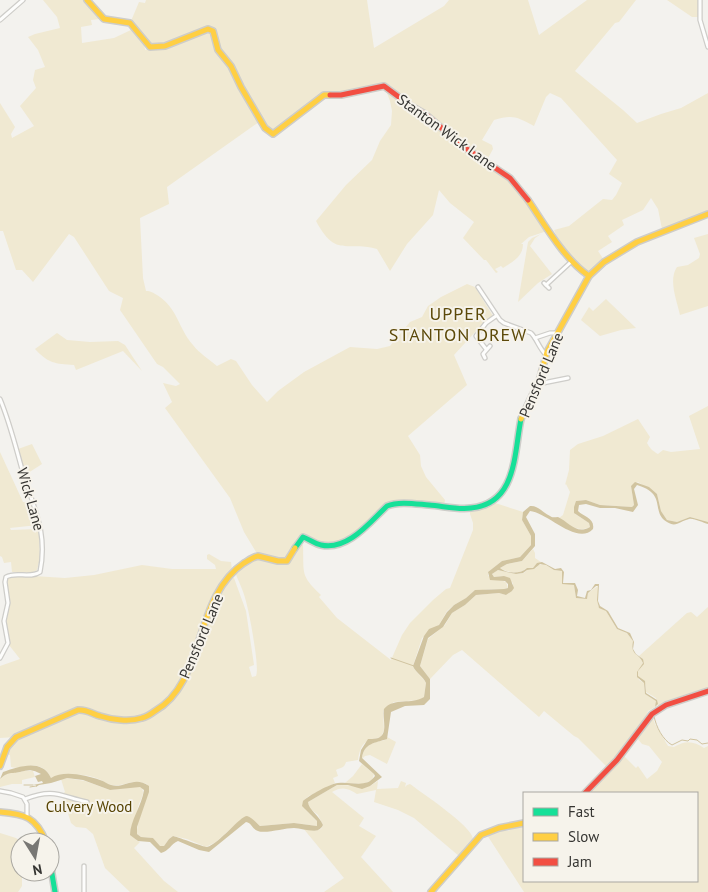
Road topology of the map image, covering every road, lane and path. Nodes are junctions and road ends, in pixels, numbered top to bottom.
1 (23, 0) edge
2 (87, 0) edge
3 (700, 0) edge
4 (0, 20) edge
5 (708, 47) edge
6 (708, 214) edge
7 (572, 261) junction
8 (589, 276) junction
9 (547, 285) dead end
10 (478, 288) dead end
11 (496, 316) junction
12 (557, 333) junction
13 (535, 338) junction
14 (546, 355) junction
15 (485, 358) dead end
16 (568, 378) dead end
17 (537, 385) junction
18 (0, 399) edge
19 (0, 658) edge
20 (708, 691) edge
21 (0, 766) edge
22 (0, 791) edge
23 (586, 792) edge
24 (25, 799) junction
25 (87, 802) dead end
26 (1, 812) edge
27 (27, 815) junction
28 (523, 823) edge
29 (41, 832) edge
30 (84, 866) dead end
31 (84, 892) edge
32 (431, 892) edge

1 - 4 street
2 - 7 main road, Stanton Wick Lane
3 - 5 street
6 - 8 main road
7 - 8 main road, Stanton Wick Lane
7 - 9 street
8 - 12 main road, Pensford Lane
10 - 11 street
11 - 13 street
11 - 15 street
12 - 13 street
12 - 14 main road, Pensford Lane
13 - 14 street
14 - 17 main road, Pensford Lane
16 - 17 street
17 - 21 main road, Pensford Lane
18 - 19 street, Wick Lane
20 - 23 main road
22 - 24 street
24 - 25 street
24 - 27 street
26 - 27 main road
27 - 29 main road
28 - 32 main road
30 - 31 street

